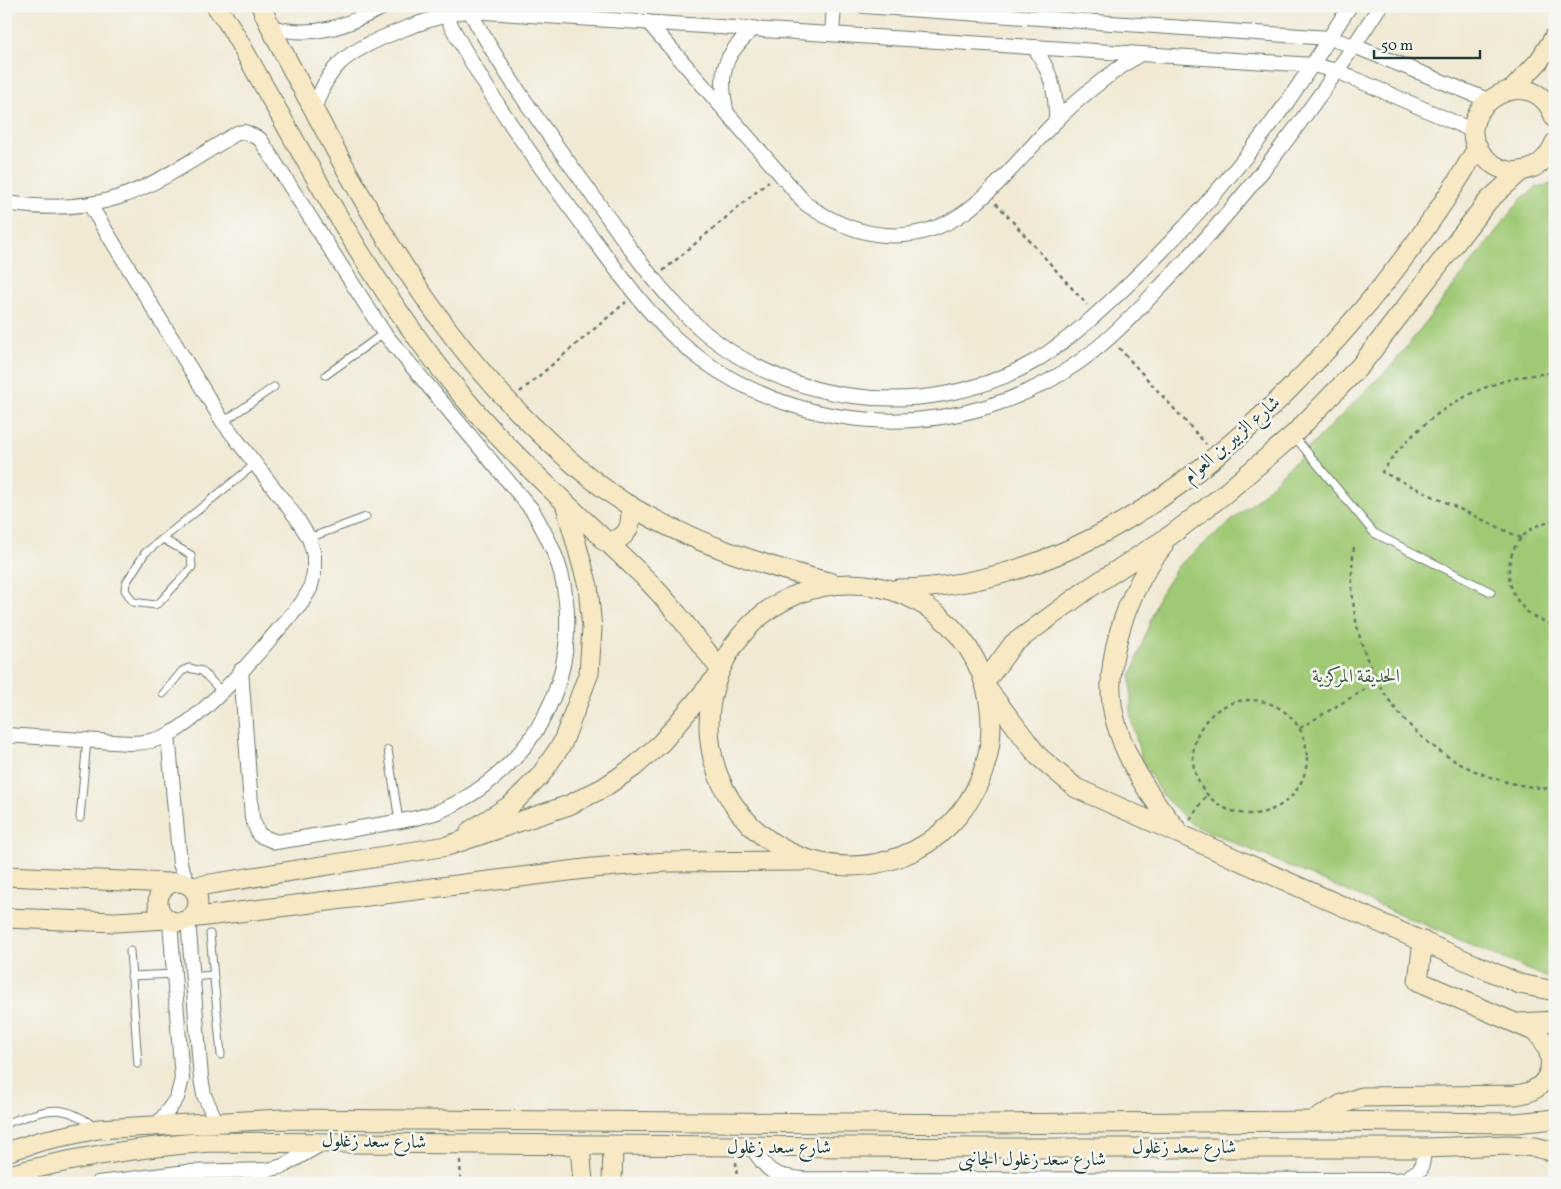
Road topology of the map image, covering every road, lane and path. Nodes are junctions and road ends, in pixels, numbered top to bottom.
1 (216, 6) edge
2 (261, 6) edge
3 (386, 6) edge
4 (834, 6) edge
5 (864, 6) edge
6 (1030, 6) edge
7 (1350, 6) edge
8 (1380, 6) edge
9 (468, 8) edge
10 (443, 10) edge
11 (1059, 19) junction
12 (648, 22) junction
13 (270, 27) junction
14 (754, 28) junction
15 (832, 34) junction
16 (1555, 36) edge
17 (1329, 38) junction
18 (1354, 46) junction
19 (1034, 47) junction
20 (1140, 54) junction
21 (1313, 65) junction
22 (1337, 71) junction
23 (1512, 90) junction
24 (1488, 100) junction
25 (726, 109) junction
26 (314, 110) junction
27 (1554, 114) edge
28 (1056, 121) junction
29 (1476, 139) junction
30 (1555, 142) edge
31 (1550, 160) edge
32 (1521, 171) junction
33 (778, 173) junction
34 (986, 193) junction
35 (6, 204) edge
36 (90, 205) junction
37 (654, 278) junction
38 (635, 294) junction
39 (1096, 315) junction
40 (384, 333) junction
41 (1109, 337) junction
42 (1555, 373) edge
43 (326, 375) dead end
44 (1002, 377) junction
45 (274, 387) dead end
46 (1012, 398) junction
47 (507, 403) junction
48 (223, 422) junction
49 (1293, 435) junction
50 (1217, 456) junction
51 (254, 465) junction
52 (565, 502) junction
53 (630, 505) junction
54 (366, 517) dead end
55 (1555, 520) edge
56 (1171, 535) junction
57 (309, 538) junction
58 (1521, 538) junction
59 (163, 539) junction
60 (604, 541) junction
61 (1354, 547) dead end
62 (836, 584) junction
63 (889, 589) junction
64 (1490, 592) dead end
65 (1555, 625) edge
66 (241, 670) junction
67 (718, 673) junction
68 (1377, 682) junction
69 (986, 685) junction
70 (222, 691) junction
71 (163, 694) dead end
72 (1300, 728) junction
73 (6, 735) edge
74 (168, 735) junction
75 (87, 740) junction
76 (388, 750) dead end
77 (1555, 789) edge
78 (1207, 794) junction
79 (80, 818) dead end
80 (398, 821) junction
81 (1181, 834) junction
82 (447, 846) junction
83 (810, 862) junction
84 (6, 876) edge
85 (180, 885) junction
86 (6, 918) edge
87 (179, 919) junction
88 (210, 934) dead end
89 (1423, 941) junction
90 (130, 951) dead end
91 (175, 974) junction
92 (213, 975) junction
93 (131, 976) junction
94 (192, 977) junction
95 (1555, 991) edge
96 (1555, 1021) edge
97 (1515, 1023) junction
98 (221, 1055) dead end
99 (138, 1064) dead end
100 (201, 1078) junction
101 (182, 1079) junction
102 (1555, 1119) edge
103 (216, 1121) junction
104 (1312, 1121) junction
105 (6, 1123) edge
106 (1516, 1123) junction
107 (158, 1124) junction
108 (987, 1124) junction
109 (98, 1129) junction
110 (325, 1142) junction
111 (460, 1143) junction
112 (580, 1146) junction
113 (613, 1146) junction
114 (1518, 1146) junction
115 (744, 1148) junction
116 (986, 1148) junction
117 (1425, 1148) junction
118 (6, 1152) edge
119 (1555, 1152) edge
120 (6, 1176) edge
121 (1028, 1181) edge
122 (98, 1183) edge
123 (461, 1183) edge
124 (582, 1183) edge
125 (612, 1183) edge
126 (737, 1183) edge

1 - 52 street
2 - 13 street
3 - 13 street
4 - 15 street
5 - 11 street
6 - 11 street
7 - 17 street
8 - 18 street
9 - 10 street
9 - 12 street
9 - 37 street
10 - 26 street
10 - 38 street
11 - 17 street
12 - 14 street
12 - 25 street
13 - 26 street
14 - 15 street
14 - 25 street
15 - 19 street
16 - 23 street
17 - 18 street
17 - 21 street
18 - 22 street
18 - 24 street
19 - 20 street
19 - 28 street
20 - 21 street
20 - 28 street
21 - 22 street
21 - 39 street
22 - 29 street
22 - 41 street
23 - 24 street
23 - 27 street
24 - 29 street, شارع الزبير بن العوام
25 - 33 street
26 - 47 street
28 - 34 street
29 - 32 street
29 - 50 street, شارع الزبير بن العوام
30 - 31 street
31 - 32 street, شارع الزبير بن العوام
32 - 49 street, شارع الزبير بن العوام
33 - 34 street
33 - 37 path
34 - 39 path
35 - 36 street
36 - 40 street
36 - 48 street
37 - 38 street
37 - 44 street
38 - 46 street
38 - 47 path
39 - 44 street
40 - 43 lane
40 - 80 street
41 - 46 street
41 - 50 path
42 - 58 path
44 - 46 street
45 - 48 lane
47 - 53 street
48 - 51 street
49 - 56 street, شارع الزبير بن العوام
49 - 64 lane
50 - 63 street, شارع الزبير بن العوام
51 - 57 street
51 - 59 lane
52 - 60 street
52 - 82 street
53 - 60 street
53 - 62 street
54 - 57 lane
55 - 58 path
56 - 69 street, شارع الزبير بن العوام
56 - 81 street
57 - 66 street
58 - 65 path
59 - 59 lane
60 - 67 street
61 - 68 path
62 - 63 street
62 - 67 street
63 - 69 street
66 - 70 street
66 - 80 street
67 - 82 street
67 - 83 street
68 - 72 path
68 - 77 path
69 - 81 street
69 - 83 street
70 - 71 lane
70 - 74 street
72 - 78 path
72 - 78 path
73 - 75 street
74 - 75 street
74 - 85 street
75 - 79 lane
76 - 80 lane
78 - 81 path
81 - 89 street
82 - 85 street
83 - 87 street
84 - 85 street
85 - 87 street
85 - 87 street
86 - 87 street
87 - 91 street
87 - 94 street
88 - 92 lane
89 - 95 street
89 - 97 street
90 - 93 lane
91 - 93 lane
91 - 101 street
92 - 94 lane
92 - 98 lane
93 - 99 lane
94 - 100 street
96 - 97 street
97 - 104 street
100 - 101 street
100 - 103 street
101 - 107 street
102 - 106 street, شارع سعد زغلول
103 - 107 street, شارع سعد زغلول
103 - 108 street, شارع سعد زغلول
104 - 106 street, شارع سعد زغلول
104 - 108 street, شارع سعد زغلول
105 - 109 lane
106 - 114 street
107 - 109 street, شارع سعد زغلول
108 - 116 street
109 - 118 street, شارع سعد زغلول
110 - 111 street, شارع سعد زغلول
110 - 120 street, شارع سعد زغلول
110 - 122 street
111 - 112 street, شارع سعد زغلول
111 - 123 path
112 - 113 street, شارع سعد زغلول
112 - 124 street
113 - 115 street, شارع سعد زغلول
113 - 125 street
114 - 117 street, شارع سعد زغلول
114 - 119 street, شارع سعد زغلول
115 - 116 street, شارع سعد زغلول
115 - 121 street, شارع سعد زغلول الجانبى
115 - 126 path
116 - 117 street, شارع سعد زغلول
117 - 121 street, شارع سعد زغلول الجانبى

